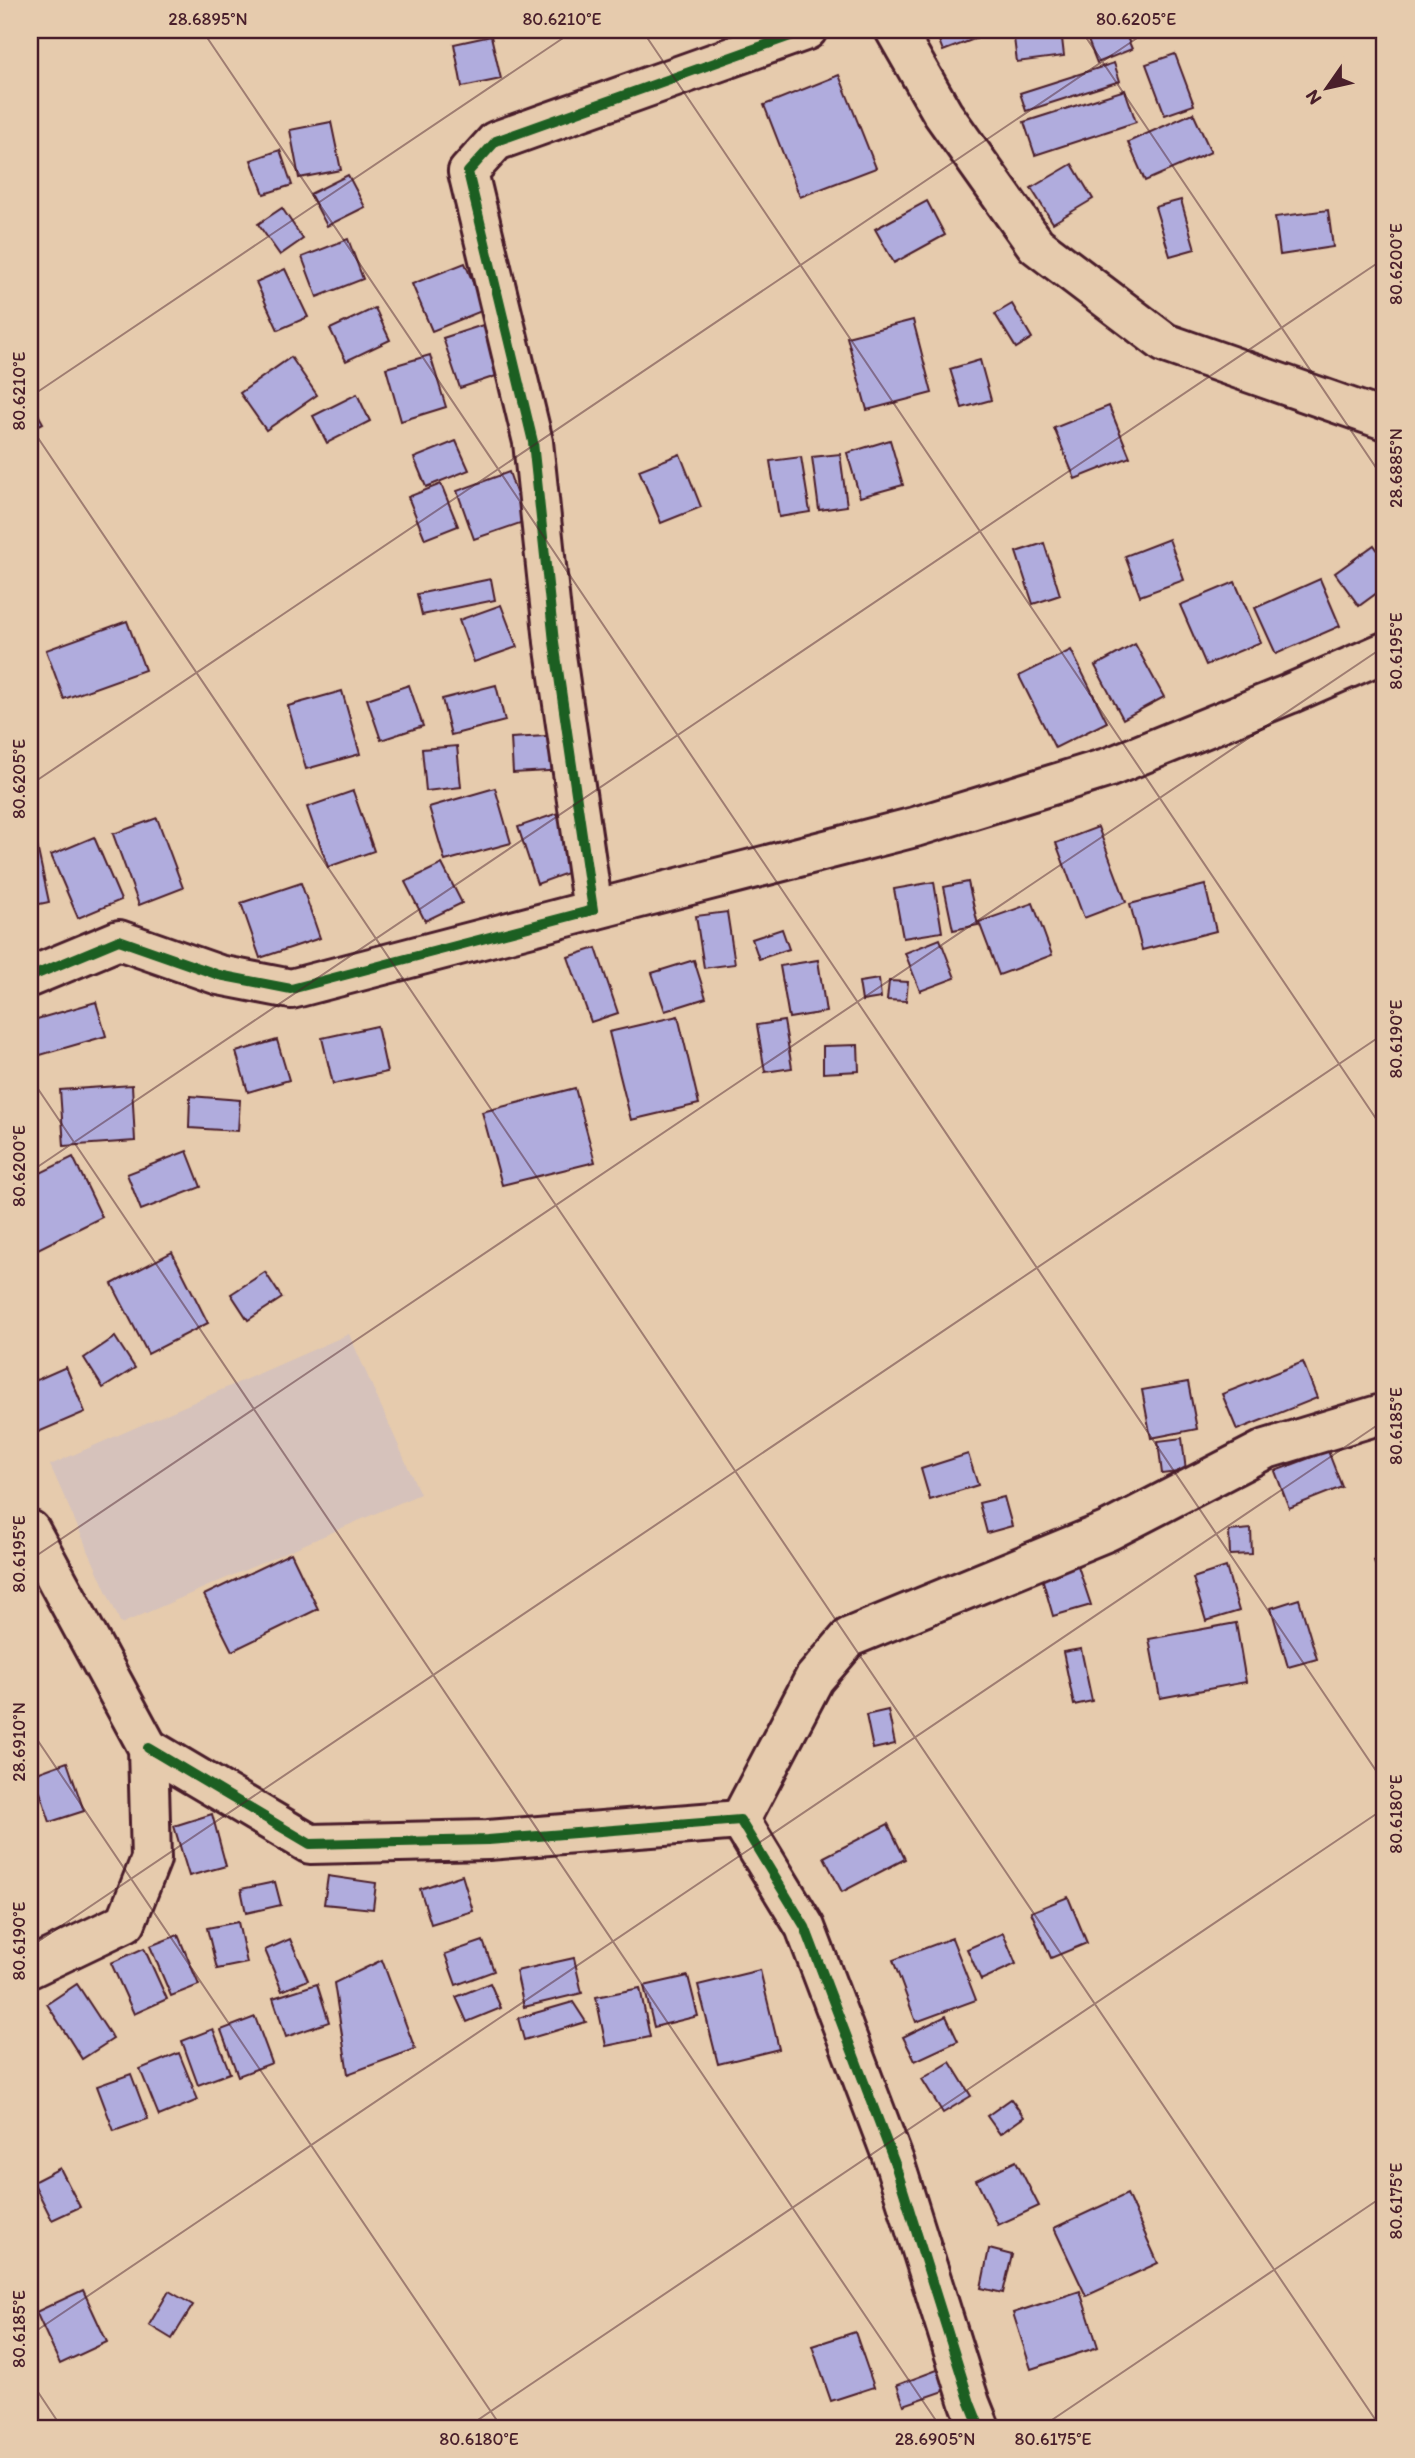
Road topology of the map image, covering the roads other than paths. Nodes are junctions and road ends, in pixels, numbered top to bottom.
1 (807, 30) edge
2 (895, 30) edge
3 (1383, 415) edge
4 (1385, 652) edge
5 (593, 910) junction
6 (30, 977) edge
7 (1385, 1413) edge
8 (30, 1530) edge
9 (148, 1748) junction
10 (740, 1820) junction
11 (30, 1968) edge
12 (980, 2428) edge

1 - 5 street
2 - 3 street
4 - 5 street
5 - 6 street
7 - 10 street
8 - 9 street
9 - 10 street
9 - 11 street
10 - 12 street

